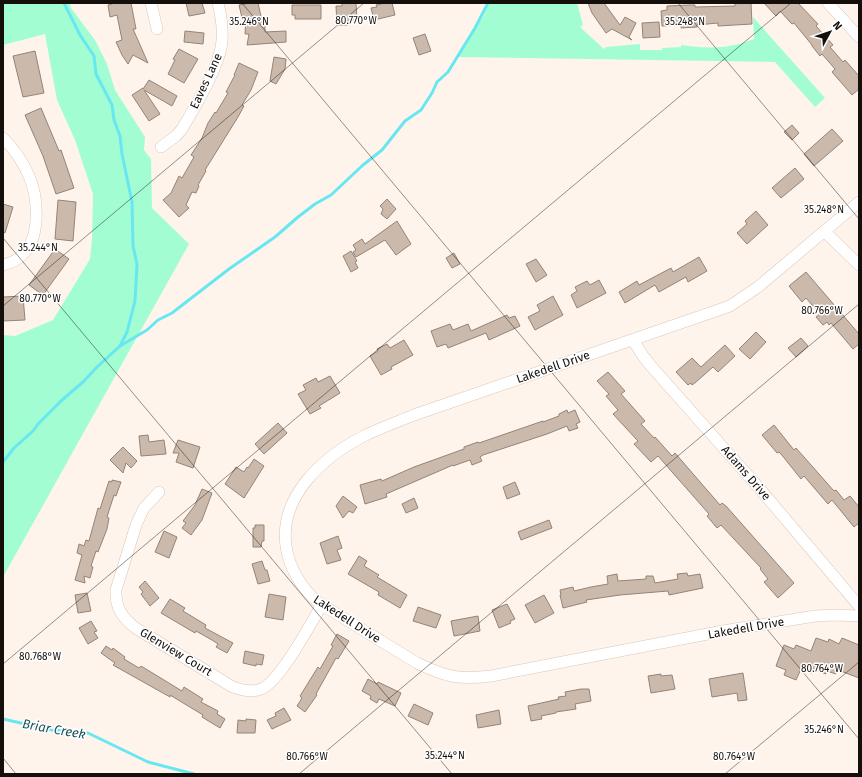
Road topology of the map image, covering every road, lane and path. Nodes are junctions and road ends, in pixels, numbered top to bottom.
1 (151, 3) edge
2 (218, 3) edge
3 (828, 3) edge
4 (157, 29) dead end
5 (859, 38) edge
6 (3, 138) edge
7 (161, 147) dead end
8 (859, 202) edge
9 (824, 231) junction
10 (3, 265) edge
11 (859, 265) edge
12 (633, 340) junction
13 (160, 492) dead end
14 (322, 604) junction
15 (859, 606) edge
16 (859, 616) edge

1 - 4 street
2 - 7 street, Eaves Lane
3 - 5 street
6 - 10 street
8 - 9 street, Lakedell Drive
9 - 11 street
9 - 12 street, Lakedell Drive
12 - 14 street, Lakedell Drive
12 - 15 street, Adams Drive
13 - 14 street, Glenview Court
14 - 16 street, Lakedell Drive

